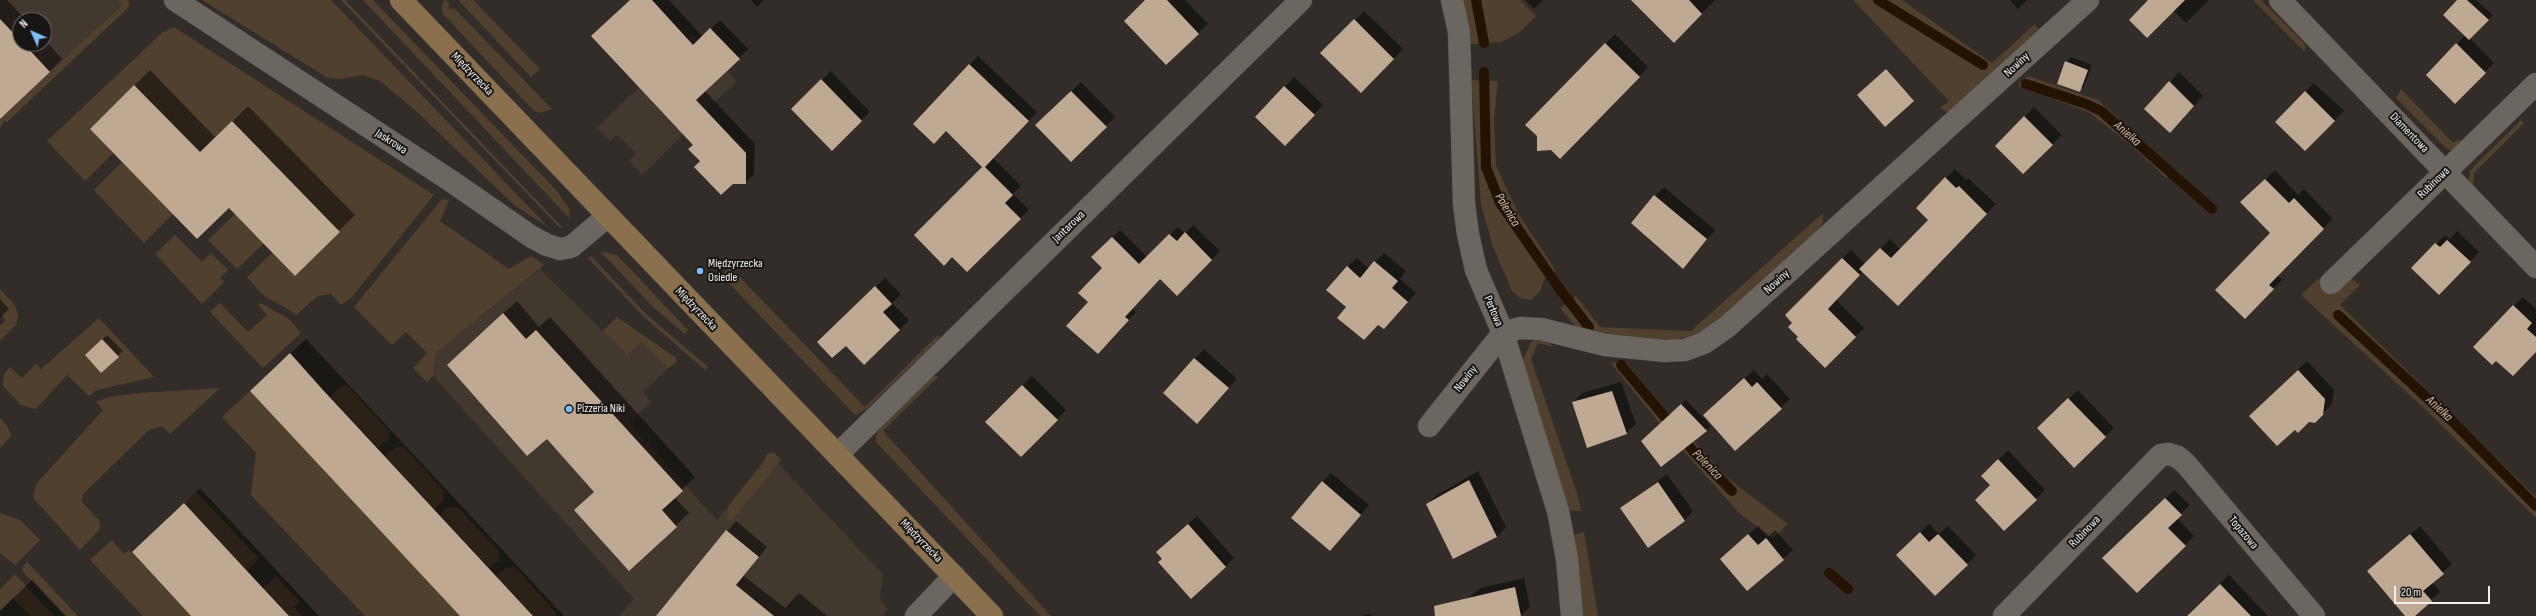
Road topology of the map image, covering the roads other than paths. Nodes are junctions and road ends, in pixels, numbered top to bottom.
1 (175, 0) edge
2 (401, 0) edge
3 (1301, 0) edge
4 (1452, 0) edge
5 (2088, 0) edge
6 (2280, 0) edge
7 (2536, 84) edge
8 (2446, 171) junction
9 (608, 216) junction
10 (2536, 267) edge
11 (2331, 283) dead end
12 (1502, 333) junction
13 (1429, 426) dead end
14 (838, 454) junction
15 (2170, 454) joint
16 (954, 576) junction
17 (916, 616) edge
18 (992, 616) edge
19 (1572, 616) edge
20 (2004, 616) edge
21 (2314, 616) edge

1 - 9 street, Jaskrowa
2 - 9 main road, Międzyrzecka
3 - 14 street, Jantarowa
4 - 12 street, Perłowa
5 - 12 street, Nowiny
6 - 8 street, Diamentowa
7 - 8 street, Rubinowa
8 - 10 street, Diamentowa
8 - 11 street, Rubinowa
9 - 14 main road, Międzyrzecka
12 - 13 street, Nowiny
12 - 19 street, Perłowa
14 - 16 main road, Międzyrzecka
15 - 20 street, Rubinowa
15 - 21 street, Topazowa
16 - 17 street
16 - 18 main road, Międzyrzecka

